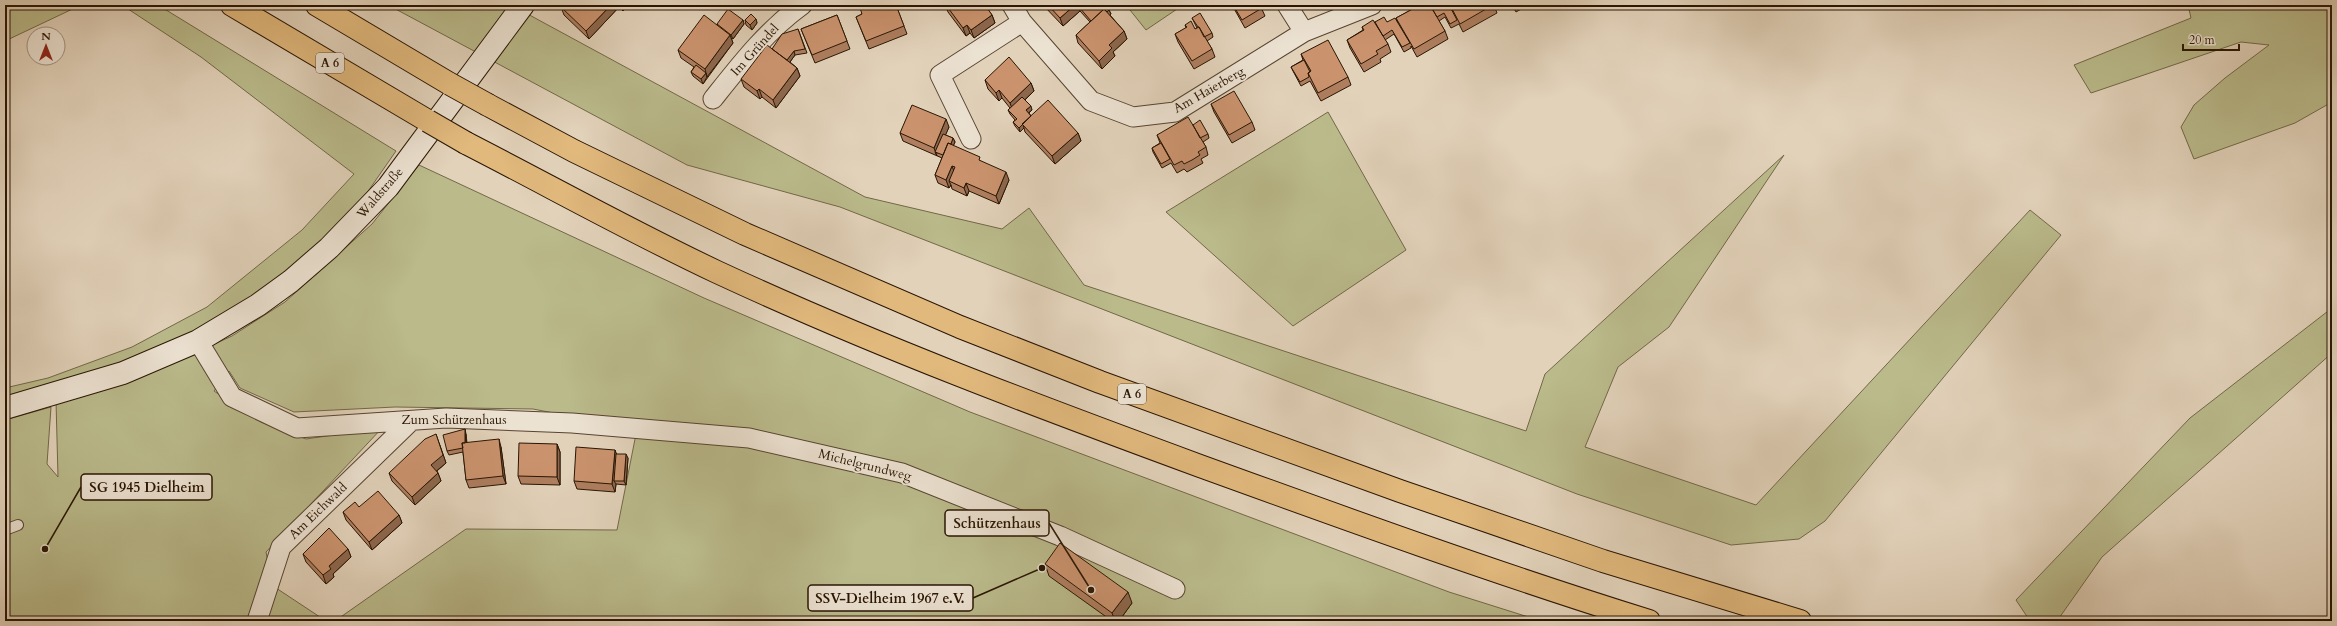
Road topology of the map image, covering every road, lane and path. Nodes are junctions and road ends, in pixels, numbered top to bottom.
1 (232, 5) edge
2 (317, 5) edge
3 (523, 5) edge
4 (802, 5) edge
5 (1012, 5) edge
6 (1287, 5) edge
7 (1372, 5) edge
8 (1022, 22) junction
9 (1304, 32) junction
10 (713, 99) dead end
11 (971, 139) dead end
12 (198, 341) junction
13 (5, 408) edge
14 (411, 421) junction
15 (749, 438) joint
16 (18, 525) dead end
17 (5, 530) edge
18 (1175, 589) dead end
19 (256, 621) edge
20 (1649, 621) edge
21 (1800, 621) edge

1 - 20 highway, A 6, bridge
2 - 21 highway, A 6, bridge
3 - 12 street, Waldstraße
4 - 10 street, Im Gründel
5 - 8 street, Am Haierberg
6 - 9 street
7 - 9 street, Am Haierberg
8 - 9 street, Am Haierberg
8 - 11 street
12 - 13 street, Waldstraße
12 - 14 street, Zum Schützenhaus
14 - 15 street, Zum Schützenhaus
14 - 19 street, Am Eichwald
15 - 18 street, Michelgrundweg
16 - 17 lane

